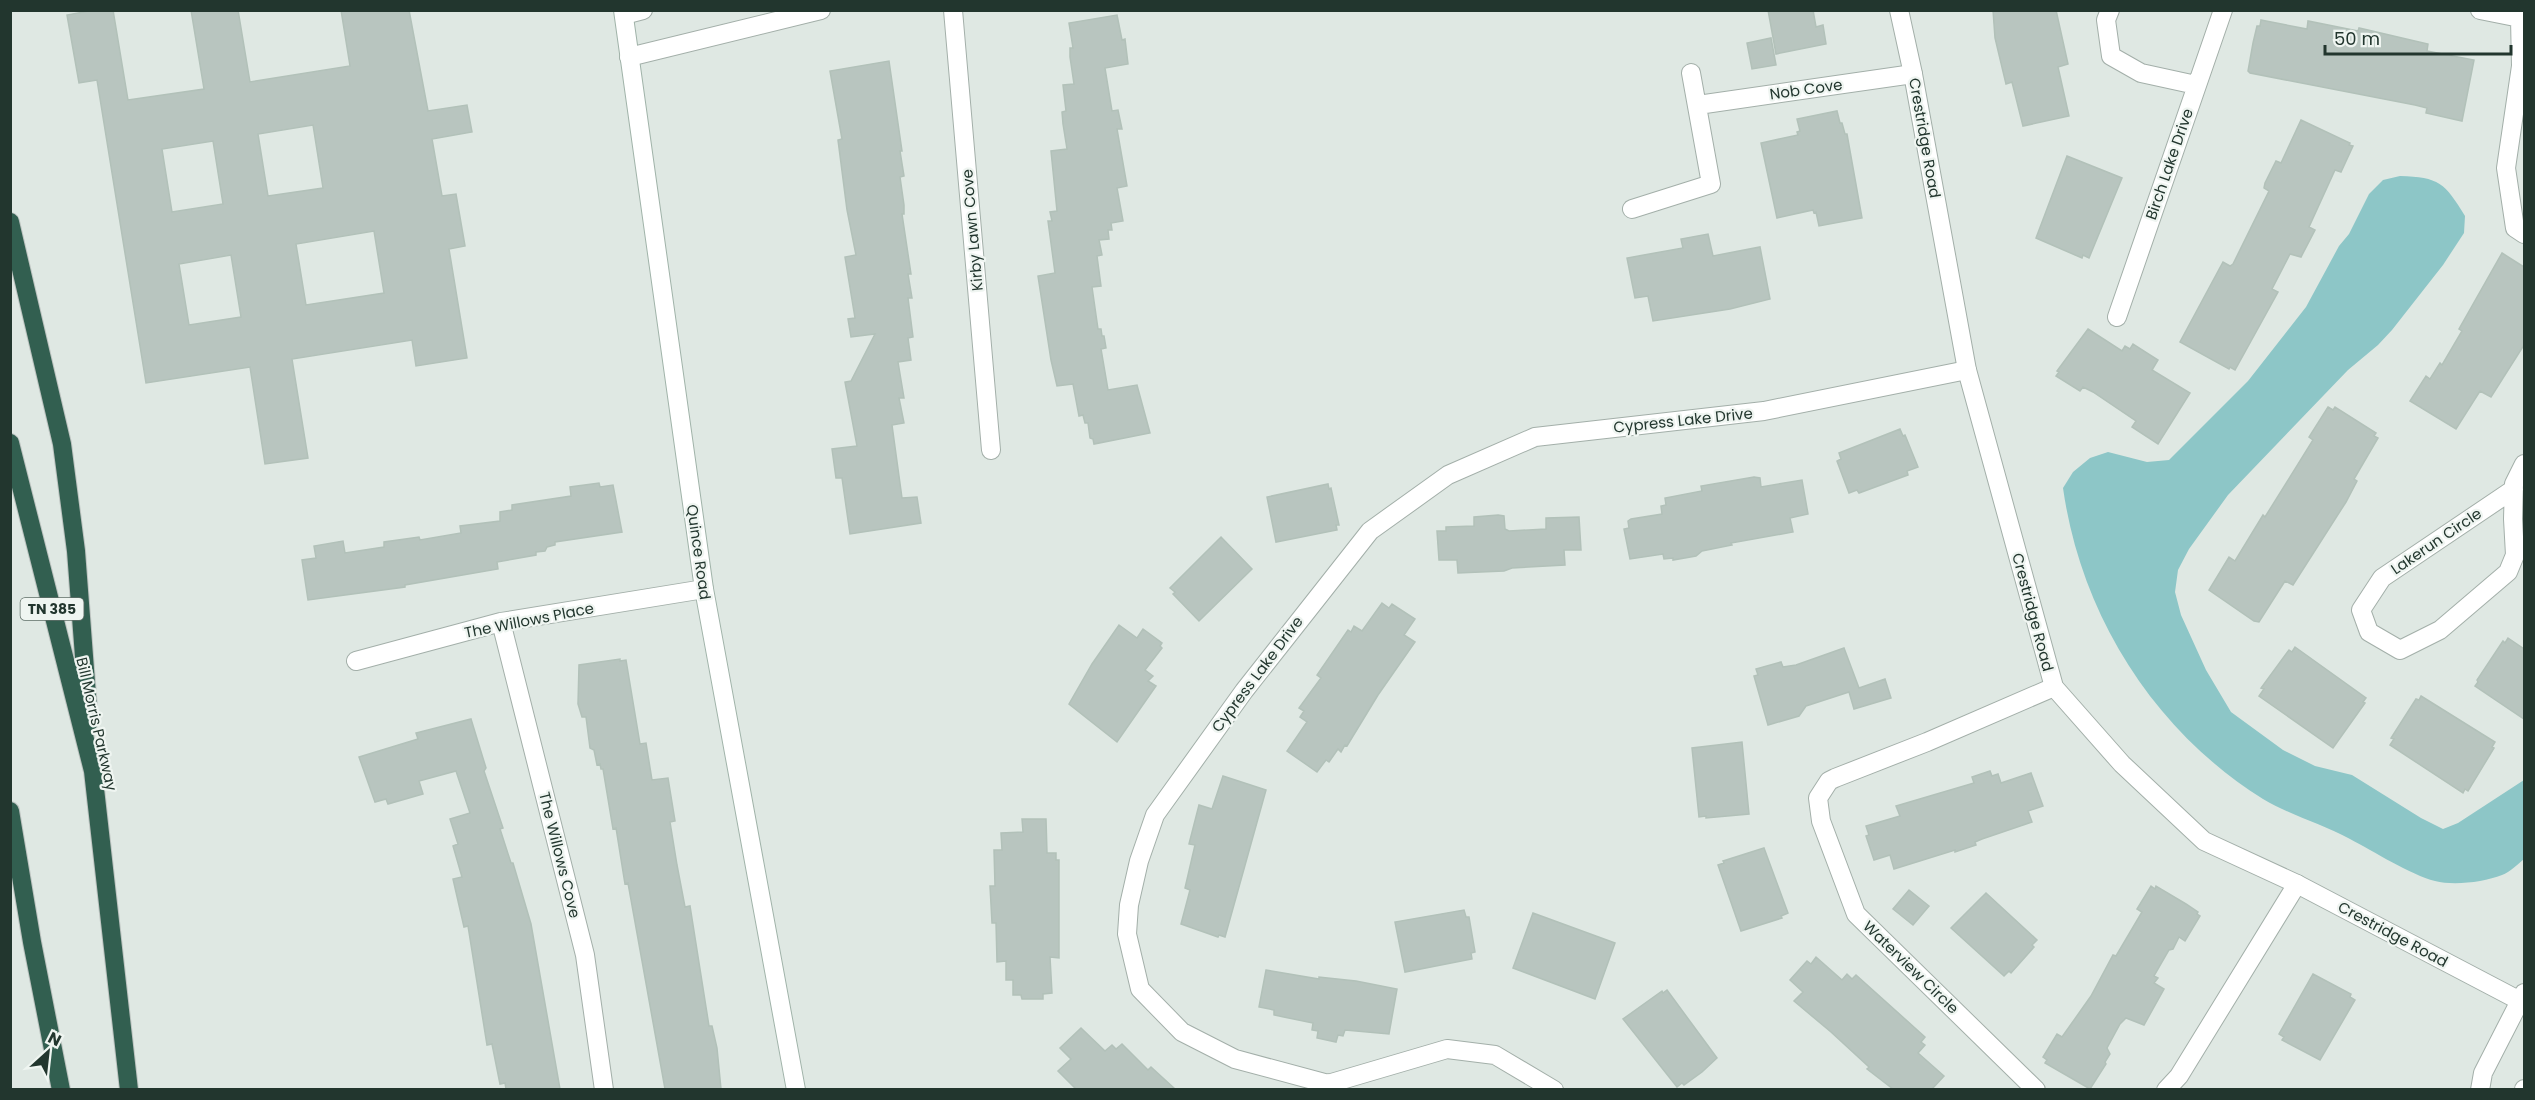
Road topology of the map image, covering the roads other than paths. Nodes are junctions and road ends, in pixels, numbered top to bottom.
1 (644, 10) edge
2 (821, 10) edge
3 (953, 10) edge
4 (1899, 10) edge
5 (2110, 10) edge
6 (2223, 10) edge
7 (2480, 10) edge
8 (623, 13) edge
9 (2522, 14) edge
10 (630, 57) junction
11 (2523, 58) edge
12 (1691, 73) dead end
13 (1913, 74) junction
14 (2196, 86) junction
15 (1698, 105) junction
16 (1632, 209) dead end
17 (10, 222) edge
18 (2524, 234) edge
19 (2117, 317) dead end
20 (1967, 370) junction
21 (11, 445) edge
22 (991, 450) dead end
23 (2524, 464) edge
24 (2514, 489) junction
25 (704, 589) junction
26 (501, 622) junction
27 (356, 661) dead end
28 (2054, 687) junction
29 (93, 771) junction
30 (10, 811) edge
31 (2297, 884) junction
32 (2523, 999) edge
33 (61, 1089) edge
34 (129, 1089) edge
35 (604, 1089) edge
36 (796, 1089) edge
37 (1554, 1089) edge
38 (2036, 1089) edge
39 (2166, 1089) edge
40 (2480, 1089) edge

1 - 8 street
2 - 10 street
3 - 22 street, Kirby Lawn Cove
4 - 13 street, Crestridge Road
5 - 14 street
6 - 14 street, Birch Lake Drive
7 - 9 street
8 - 10 street, Quince Road
9 - 11 street
10 - 25 street, Quince Road
11 - 18 street
12 - 15 street
13 - 15 street, Nob Cove
13 - 20 street, Crestridge Road
14 - 19 street, Birch Lake Drive
15 - 16 street
17 - 29 highway
20 - 28 street, Crestridge Road
20 - 37 street, Cypress Lake Drive
21 - 29 highway, Bill Morris Parkway / TN 385
23 - 24 street, Lakerun Circle
24 - 24 street, Lakerun Circle
25 - 26 street, The Willows Place
25 - 36 street, Quince Road
26 - 27 street, The Willows Place
26 - 35 street, The Willows Cove
28 - 31 street, Crestridge Road
28 - 38 street, Waterview Circle
29 - 34 highway, Bill Morris Parkway / TN 385
30 - 33 highway
31 - 32 street, Crestridge Road
31 - 39 street
32 - 40 street

